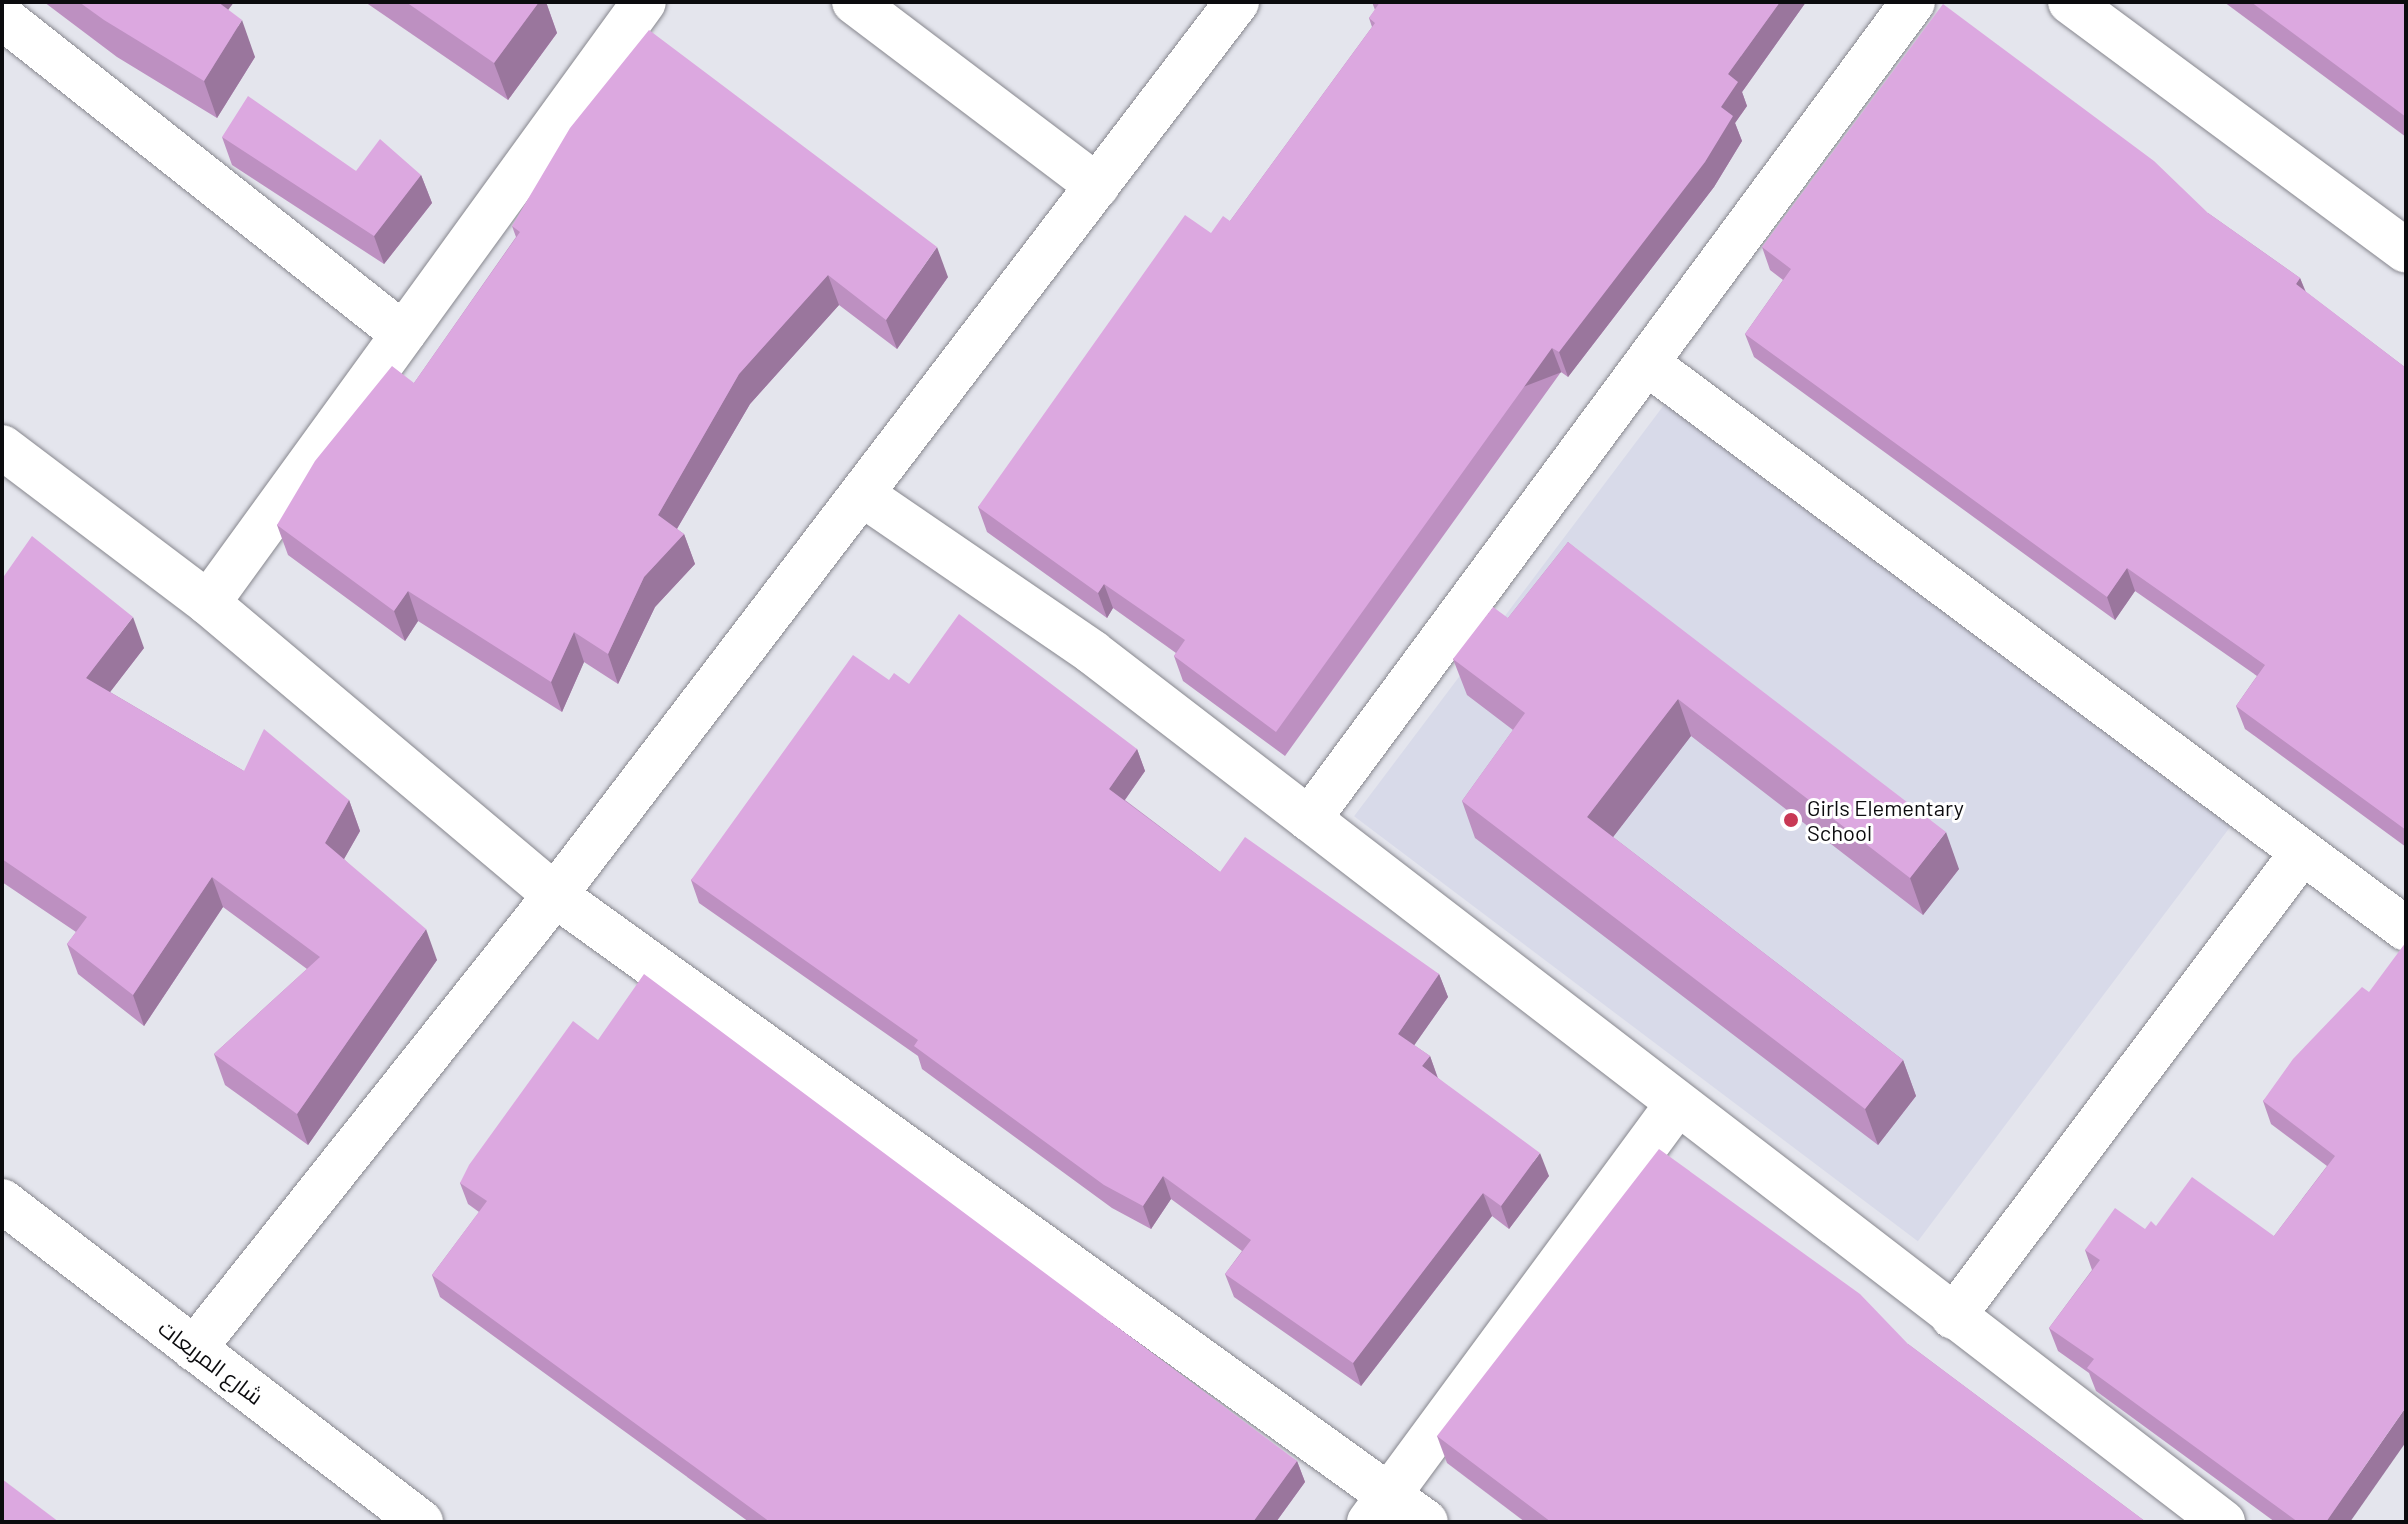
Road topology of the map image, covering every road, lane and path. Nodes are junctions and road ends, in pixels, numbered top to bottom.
1 (644, 2) edge
2 (854, 2) edge
3 (1237, 2) edge
4 (1913, 2) edge
5 (2070, 2) edge
6 (2, 17) edge
7 (1097, 186) junction
8 (2406, 251) edge
9 (403, 334) junction
10 (1648, 364) junction
11 (2, 447) edge
12 (863, 495) junction
13 (208, 603) junction
14 (1309, 819) junction
15 (2301, 854) junction
16 (555, 895) junction
17 (2406, 929) edge
18 (1675, 1107) junction
19 (2, 1201) edge
20 (1953, 1317) junction
21 (194, 1349) junction
22 (1379, 1508) edge
23 (421, 1522) edge
24 (1426, 1522) edge
25 (2223, 1522) edge

1 - 9 street
2 - 7 street
3 - 7 street
4 - 10 street
5 - 8 street
6 - 9 street
7 - 12 street
9 - 13 street
10 - 14 street
10 - 15 street
11 - 13 street
12 - 14 street
12 - 16 street
13 - 16 street
14 - 18 street
15 - 17 street
15 - 20 street
16 - 21 street
16 - 22 street
18 - 20 street
18 - 22 street
19 - 21 street, شارع المربعات
20 - 25 street
21 - 23 street, شارع المربعات
22 - 24 street

